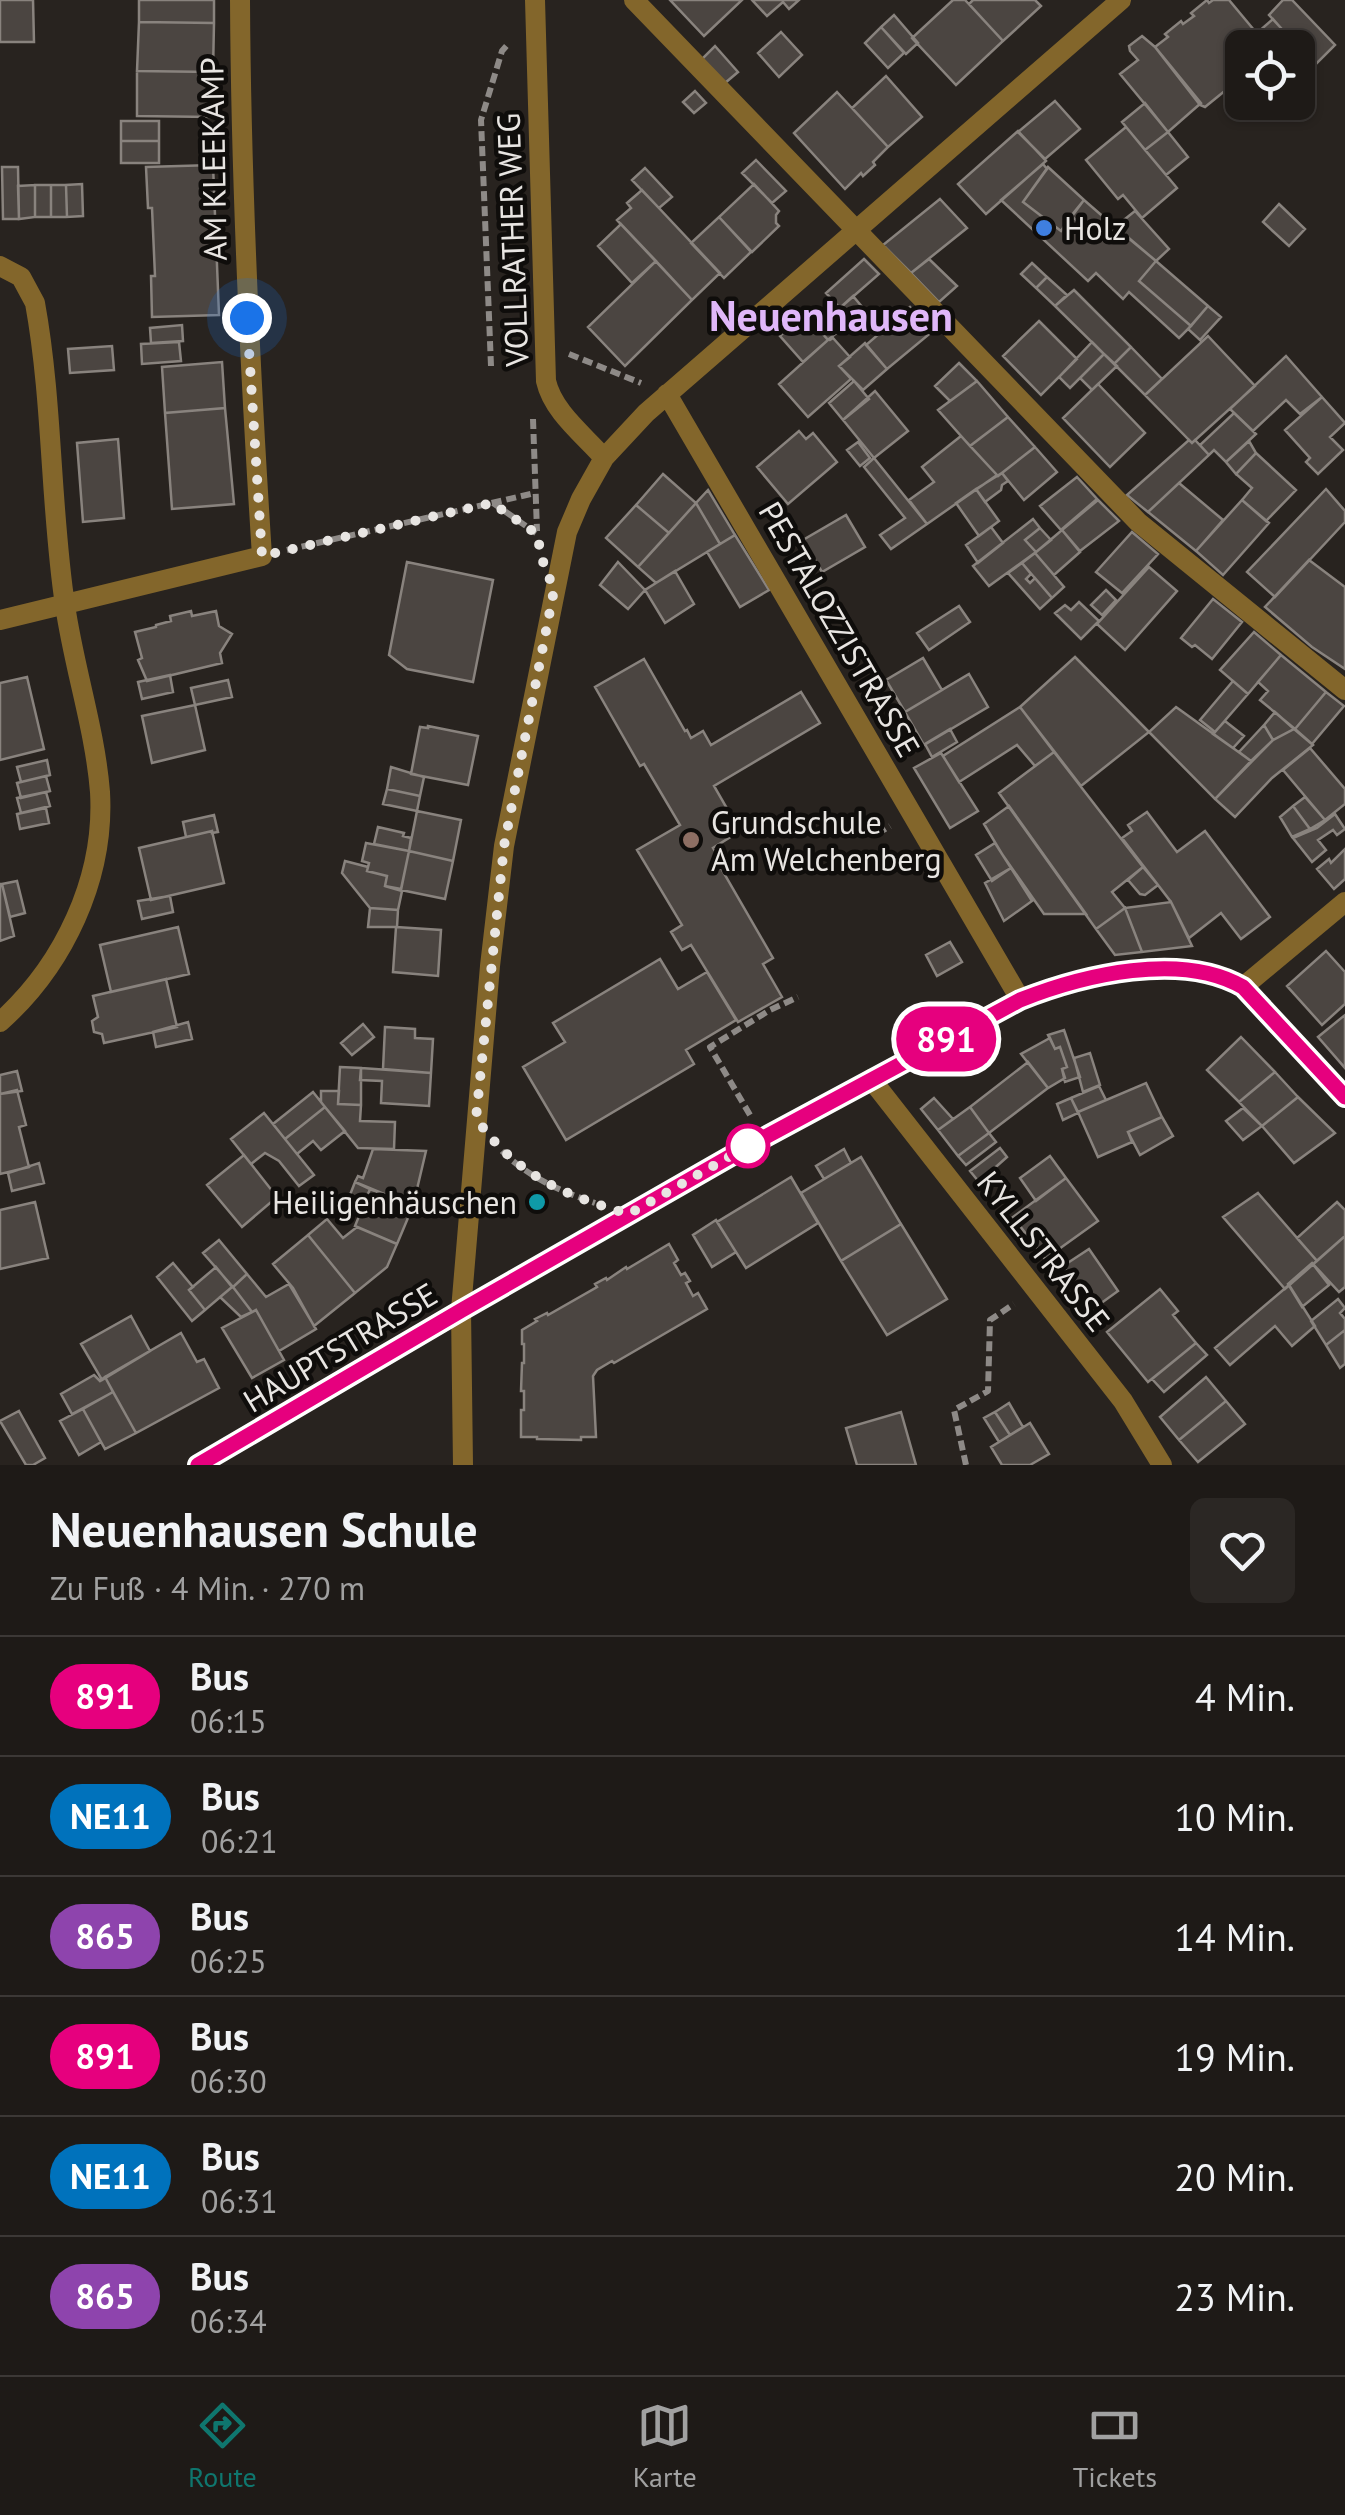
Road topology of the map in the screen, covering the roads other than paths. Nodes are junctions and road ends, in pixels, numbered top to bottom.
1 (240, 0) edge
2 (634, 0) edge
3 (1121, 0) edge
4 (535, 6) edge
5 (854, 230) junction
6 (0, 266) edge
7 (667, 394) junction
8 (604, 458) junction
9 (65, 605) junction
10 (0, 620) edge
11 (1345, 690) edge
12 (1345, 902) edge
13 (1243, 987) junction
14 (1020, 1000) junction
15 (0, 1022) edge
16 (871, 1079) junction
17 (1345, 1096) edge
18 (462, 1310) junction
19 (198, 1465) edge
20 (463, 1465) edge
21 (1162, 1465) edge

1 - 9 street, AM KLEEKAMP
2 - 5 street
3 - 5 street
4 - 8 street, VOLLRATHER WEG
5 - 7 street
5 - 11 street
6 - 9 street
7 - 8 street
7 - 14 street, PESTALOZZISTRASSE
8 - 18 street
9 - 10 street
9 - 15 street
12 - 13 street
13 - 14 street, HAUPTSTRASSE
13 - 17 street, HAUPTSTRASSE
14 - 16 street, HAUPTSTRASSE
16 - 18 street, HAUPTSTRASSE
16 - 21 street, KYLLSTRASSE
18 - 19 street, HAUPTSTRASSE
18 - 20 street

